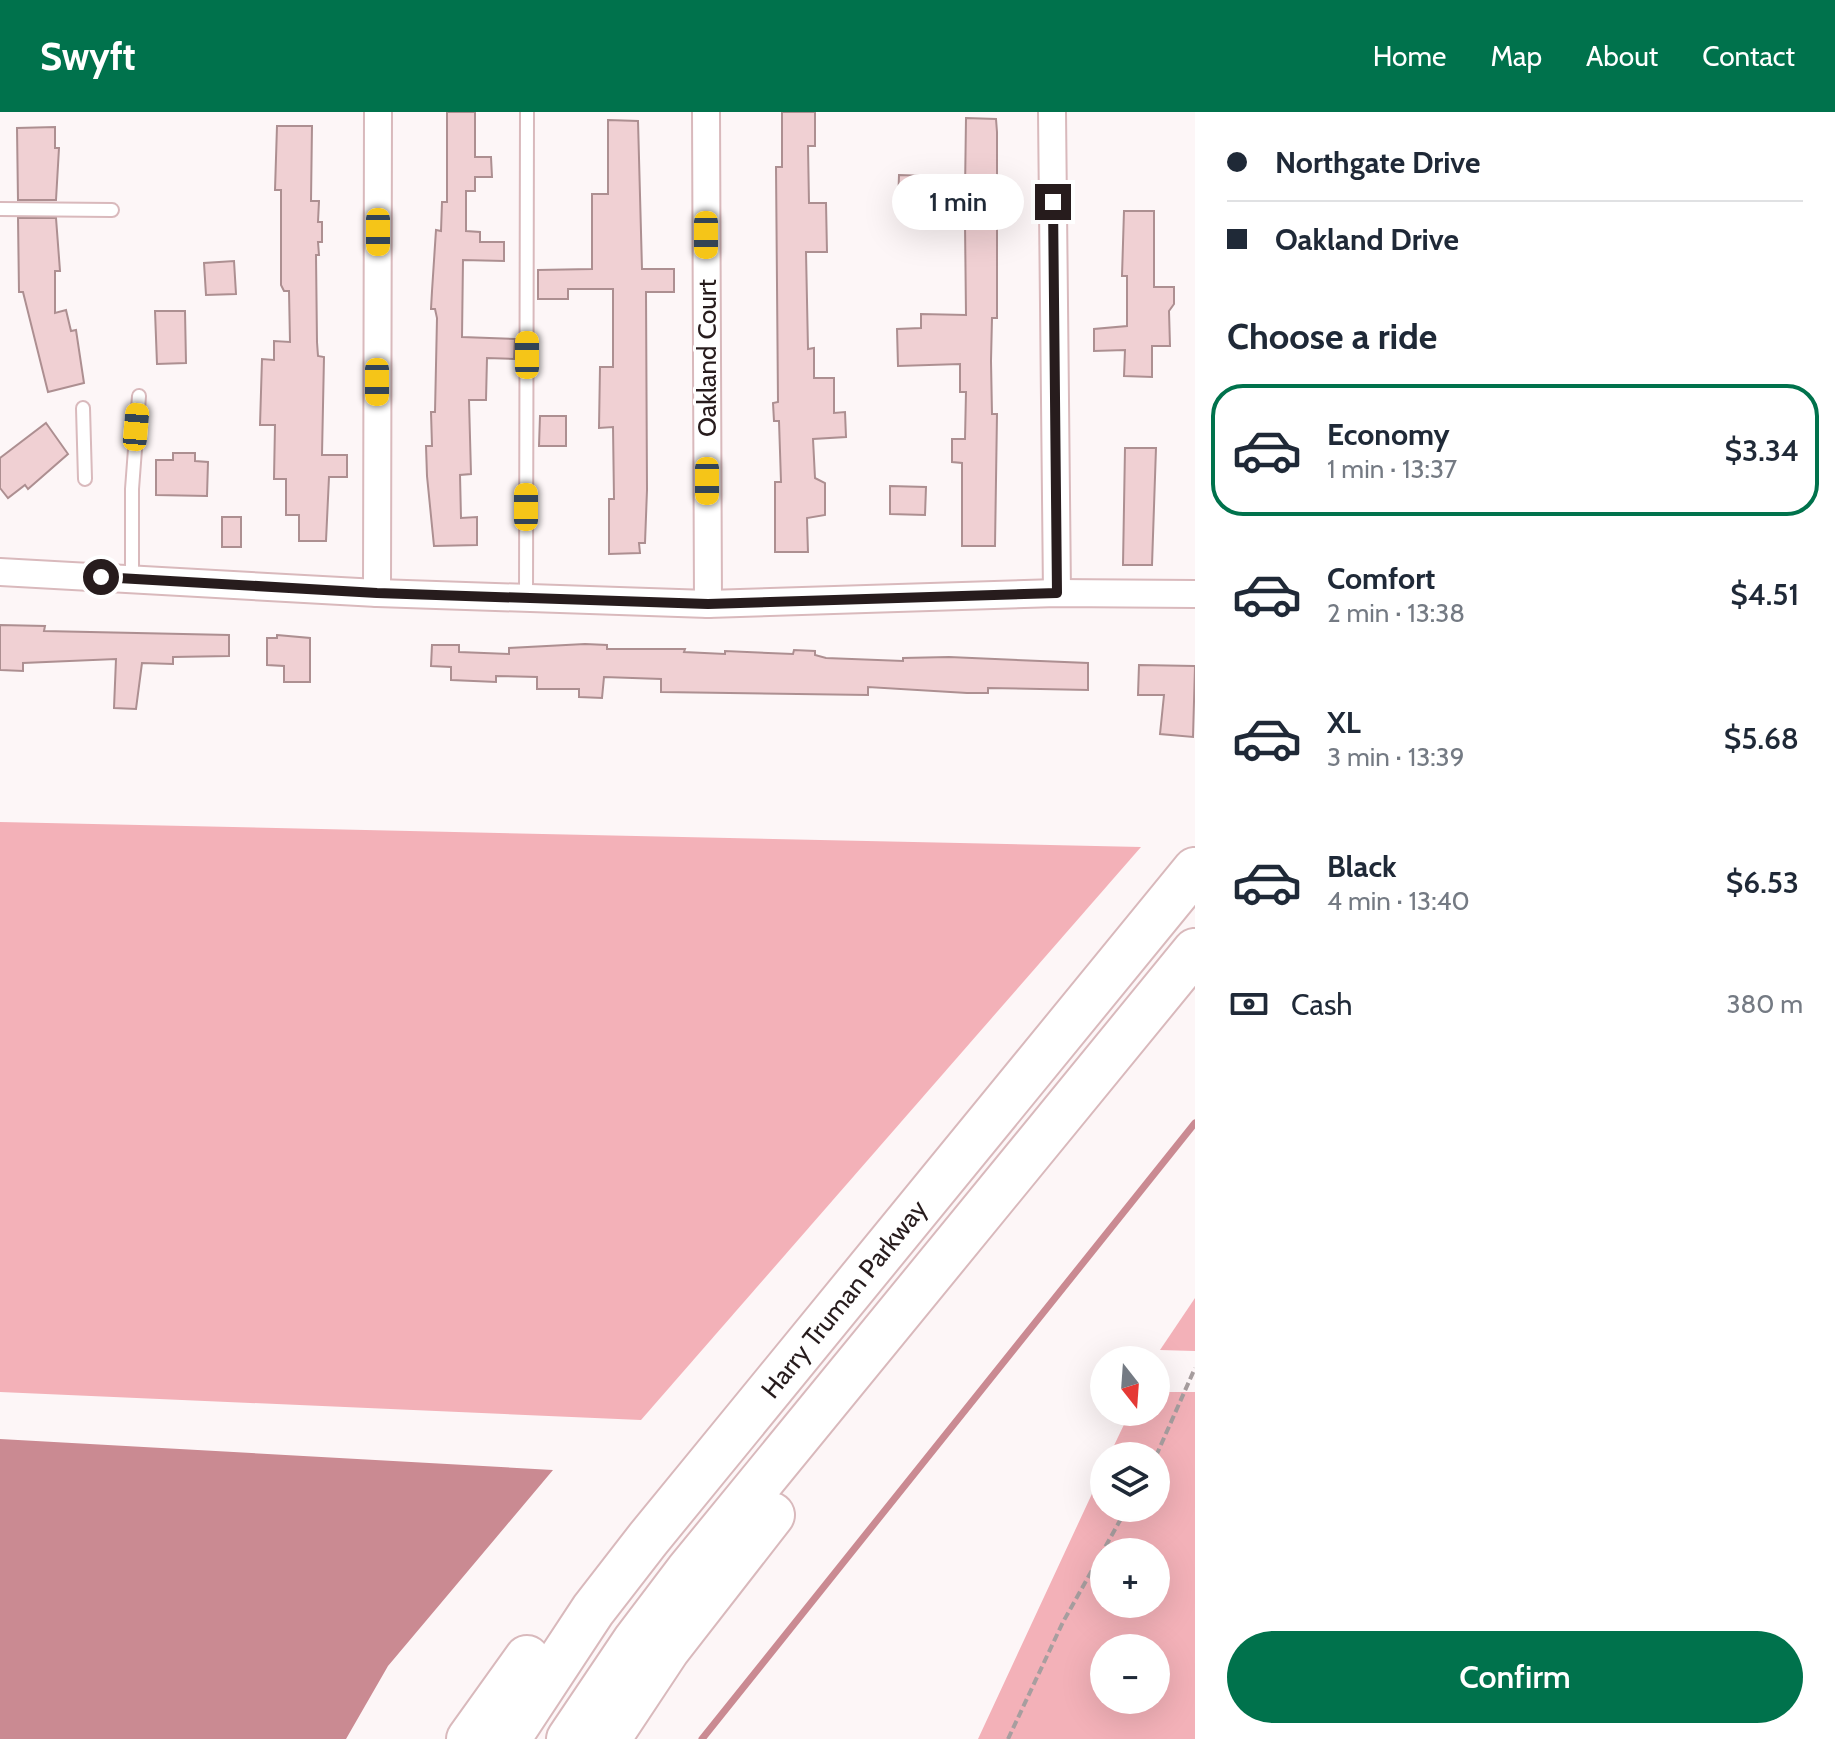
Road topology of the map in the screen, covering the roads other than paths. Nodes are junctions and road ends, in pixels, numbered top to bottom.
1 (378, 112) edge
2 (527, 112) edge
3 (706, 112) edge
4 (1052, 112) edge
5 (0, 209) edge
6 (112, 210) dead end
7 (139, 396) dead end
8 (83, 408) dead end
9 (85, 479) dead end
10 (0, 572) edge
11 (132, 579) junction
12 (377, 593) junction
13 (1057, 593) junction
14 (1195, 594) edge
15 (526, 598) junction
16 (708, 604) junction
17 (1195, 870) edge
18 (1195, 951) edge
19 (1195, 966) edge
20 (764, 1396) junction
21 (469, 1739) edge
22 (508, 1739) edge
23 (569, 1739) edge
24 (608, 1739) edge

1 - 12 street
2 - 15 lane
3 - 16 street, Oakland Court
4 - 13 street
5 - 6 lane
7 - 11 lane
8 - 9 lane
10 - 11 street
11 - 12 street
12 - 15 street
13 - 14 street
13 - 16 street
15 - 16 street
17 - 20 highway, Harry Truman Parkway
18 - 23 highway, Harry Truman Parkway
19 - 24 highway
20 - 21 highway
20 - 22 highway, Harry Truman Parkway

